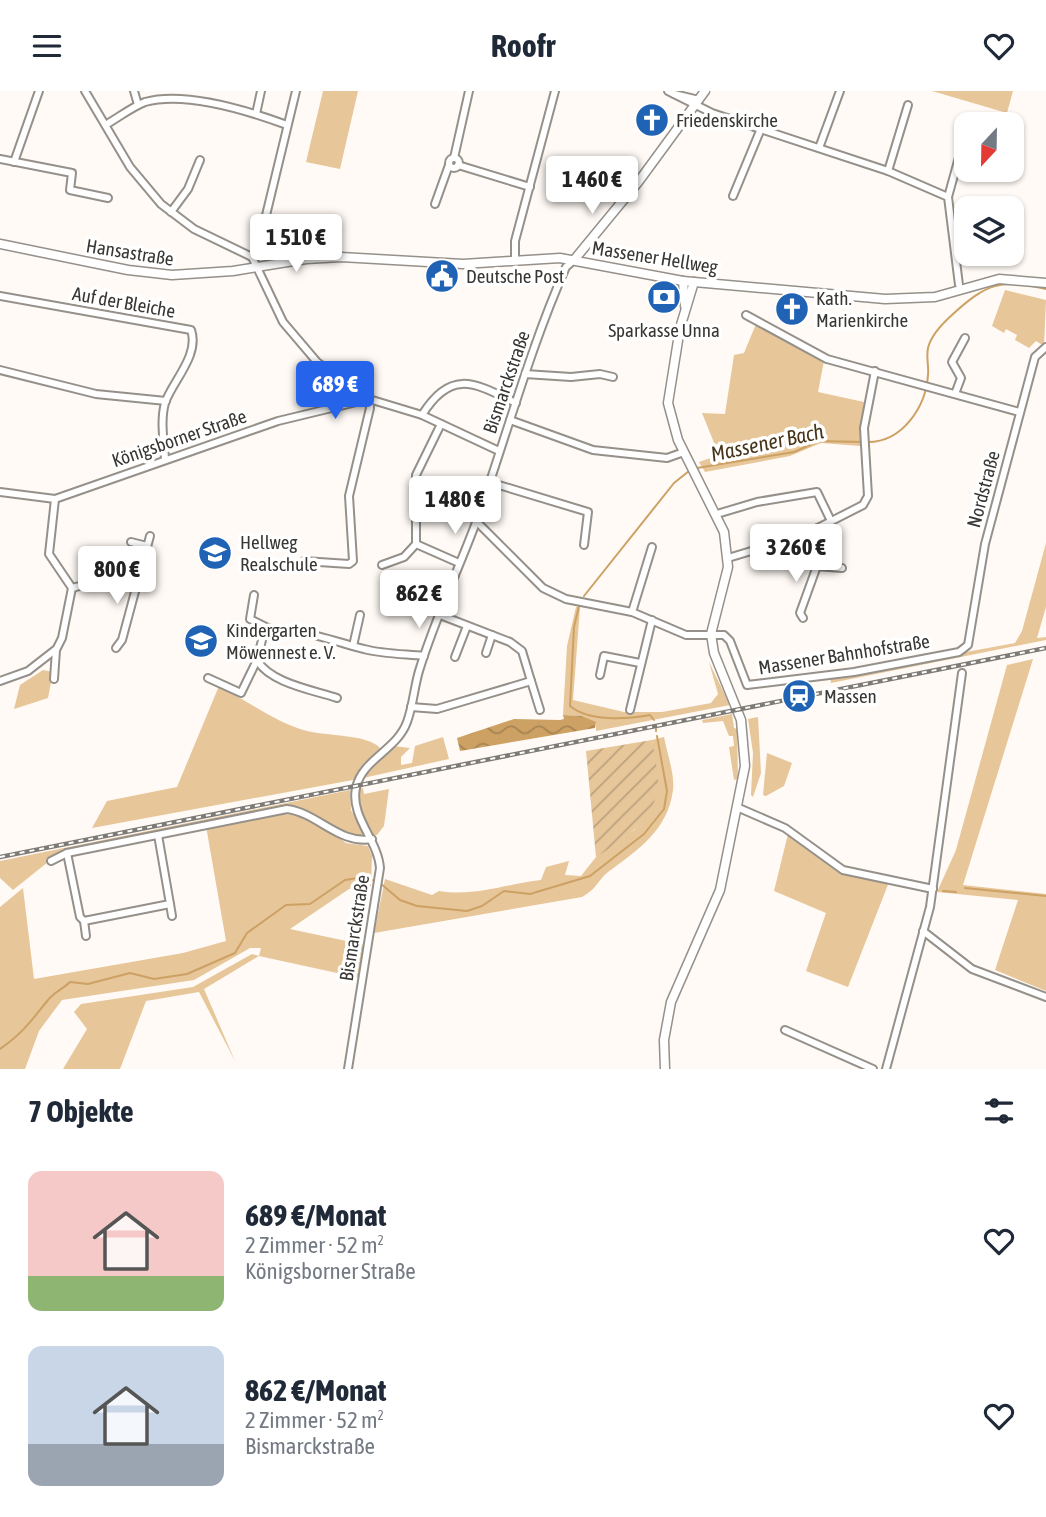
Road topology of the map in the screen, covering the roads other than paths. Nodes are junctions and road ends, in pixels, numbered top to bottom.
1 (39, 91) edge
2 (85, 91) edge
3 (134, 91) edge
4 (261, 91) edge
5 (296, 91) edge
6 (469, 91) edge
7 (555, 91) edge
8 (705, 91) edge
9 (840, 91) edge
10 (671, 92) edge
11 (697, 103) junction
12 (908, 105) dead end
13 (138, 106) junction
14 (256, 114) junction
15 (107, 124) junction
16 (287, 125) junction
17 (760, 131) junction
18 (819, 148) junction
19 (454, 158) junction
20 (0, 159) edge
21 (200, 160) dead end
22 (14, 162) junction
23 (449, 165) junction
24 (458, 165) junction
25 (888, 171) junction
26 (954, 175) edge
27 (530, 187) junction
28 (733, 196) dead end
29 (948, 197) junction
30 (108, 198) dead end
31 (435, 204) dead end
32 (171, 212) junction
33 (261, 236) dead end
34 (0, 244) edge
35 (574, 260) junction
36 (515, 261) junction
37 (257, 265) junction
38 (683, 281) junction
39 (694, 282) junction
40 (1046, 283) edge
41 (959, 285) dead end
42 (0, 296) edge
43 (685, 306) junction
44 (746, 315) dead end
45 (965, 338) dead end
46 (1046, 347) edge
47 (0, 370) edge
48 (875, 371) junction
49 (525, 374) junction
50 (613, 377) dead end
51 (955, 394) junction
52 (369, 399) junction
53 (166, 401) junction
54 (516, 403) junction
55 (1019, 412) junction
56 (422, 415) junction
57 (510, 419) junction
58 (442, 424) junction
59 (499, 451) junction
60 (684, 452) junction
61 (165, 460) junction
62 (489, 482) junction
63 (0, 492) edge
64 (55, 499) junction
65 (717, 513) junction
66 (476, 521) junction
67 (831, 521) junction
68 (818, 528) junction
69 (150, 535) dead end
70 (131, 542) dead end
71 (416, 544) junction
72 (584, 545) dead end
73 (147, 546) junction
74 (652, 547) dead end
75 (728, 558) junction
76 (304, 561) dead end
77 (460, 563) junction
78 (382, 565) dead end
79 (817, 566) junction
80 (842, 568) dead end
81 (140, 573) junction
82 (72, 588) junction
83 (254, 595) dead end
84 (632, 612) junction
85 (360, 615) dead end
86 (440, 615) junction
87 (803, 618) dead end
88 (652, 620) junction
89 (467, 625) junction
90 (274, 631) junction
91 (492, 635) junction
92 (711, 635) junction
93 (968, 645) joint
94 (353, 646) junction
95 (116, 649) dead end
96 (56, 650) junction
97 (486, 653) dead end
98 (424, 656) junction
99 (455, 657) dead end
100 (257, 660) junction
101 (640, 663) junction
102 (962, 673) dead end
103 (600, 675) dead end
104 (54, 678) dead end
105 (208, 678) dead end
106 (0, 681) edge
107 (531, 681) junction
108 (337, 698) dead end
109 (411, 707) junction
110 (540, 710) dead end
111 (629, 710) dead end
112 (739, 808) junction
113 (158, 835) junction
114 (372, 839) junction
115 (67, 853) junction
116 (51, 861) dead end
117 (933, 889) junction
118 (170, 904) junction
119 (172, 916) dead end
120 (84, 921) junction
121 (923, 931) junction
122 (86, 936) dead end
123 (1046, 997) edge
124 (785, 1030) dead end
125 (348, 1069) edge
126 (665, 1069) edge
127 (873, 1069) edge
128 (886, 1069) edge

1 - 22 street
2 - 15 street
3 - 13 street
4 - 14 street
5 - 16 street
6 - 19 street
7 - 27 street
8 - 11 main road
9 - 18 street
10 - 11 street
11 - 17 street
11 - 35 main road
12 - 25 street
13 - 14 street
13 - 15 street
14 - 16 street
15 - 32 street
16 - 33 street
17 - 18 street
17 - 28 street
18 - 25 street
19 - 23 street
19 - 24 street
20 - 22 street
21 - 32 street
22 - 30 street
23 - 24 street
23 - 31 street
24 - 27 street
25 - 29 street
26 - 29 street
27 - 36 street
29 - 41 street
32 - 37 street
34 - 37 main road, Hansastraße
35 - 36 main road, Massener Hellweg
35 - 38 main road, Massener Hellweg
35 - 49 street, Bismarckstraße
36 - 37 main road, Massener Hellweg
37 - 52 street
38 - 39 main road, Massener Hellweg
38 - 43 main road
39 - 40 main road, Massener Hellweg
39 - 43 main road
42 - 53 street, Auf der Bleiche
43 - 60 main road
44 - 48 street
45 - 51 street
46 - 55 street, Nordstraße
47 - 53 street
48 - 51 street
48 - 67 street
49 - 50 street
49 - 54 street, Bismarckstraße
51 - 55 street
52 - 56 street
52 - 61 street, Königsborner Straße
52 - 76 street
53 - 61 street, Auf der Bleiche
54 - 56 street
54 - 57 street, Bismarckstraße
55 - 93 street, Nordstraße
56 - 58 street
57 - 59 street, Bismarckstraße
57 - 60 street
58 - 59 street
58 - 71 street
59 - 62 street, Bismarckstraße
60 - 65 main road
61 - 64 street, Königsborner Straße
62 - 66 street, Bismarckstraße
62 - 72 street
63 - 64 street, Königsborner Straße
64 - 82 street
65 - 67 street
65 - 75 main road
66 - 77 street, Bismarckstraße
66 - 84 street
67 - 68 street
68 - 75 street
68 - 79 street
69 - 73 street
70 - 73 street
71 - 77 street
71 - 78 street
73 - 81 street
74 - 84 street
75 - 92 main road
77 - 86 street, Bismarckstraße
79 - 80 street
79 - 87 street
81 - 82 street
81 - 95 street
82 - 96 street
83 - 90 street
84 - 88 street
85 - 94 street
86 - 89 street
86 - 98 street, Bismarckstraße
88 - 92 street
88 - 101 street
89 - 91 street
89 - 99 street
90 - 94 street
90 - 100 street
91 - 97 street
91 - 107 street
92 - 93 street, Massener Bahnhofstraße
92 - 112 main road
94 - 98 street
96 - 104 street
96 - 106 street
98 - 109 street, Bismarckstraße
100 - 105 street
100 - 108 street
101 - 103 street
101 - 111 street
102 - 117 street
107 - 109 street
107 - 110 street
109 - 114 street, Bismarckstraße
112 - 117 street
112 - 126 main road
113 - 114 street
113 - 115 street
113 - 118 street
114 - 125 street, Bismarckstraße
115 - 116 street
115 - 120 street
117 - 121 street
118 - 119 street
118 - 120 street
120 - 122 street
121 - 123 street
121 - 128 street
124 - 127 street

